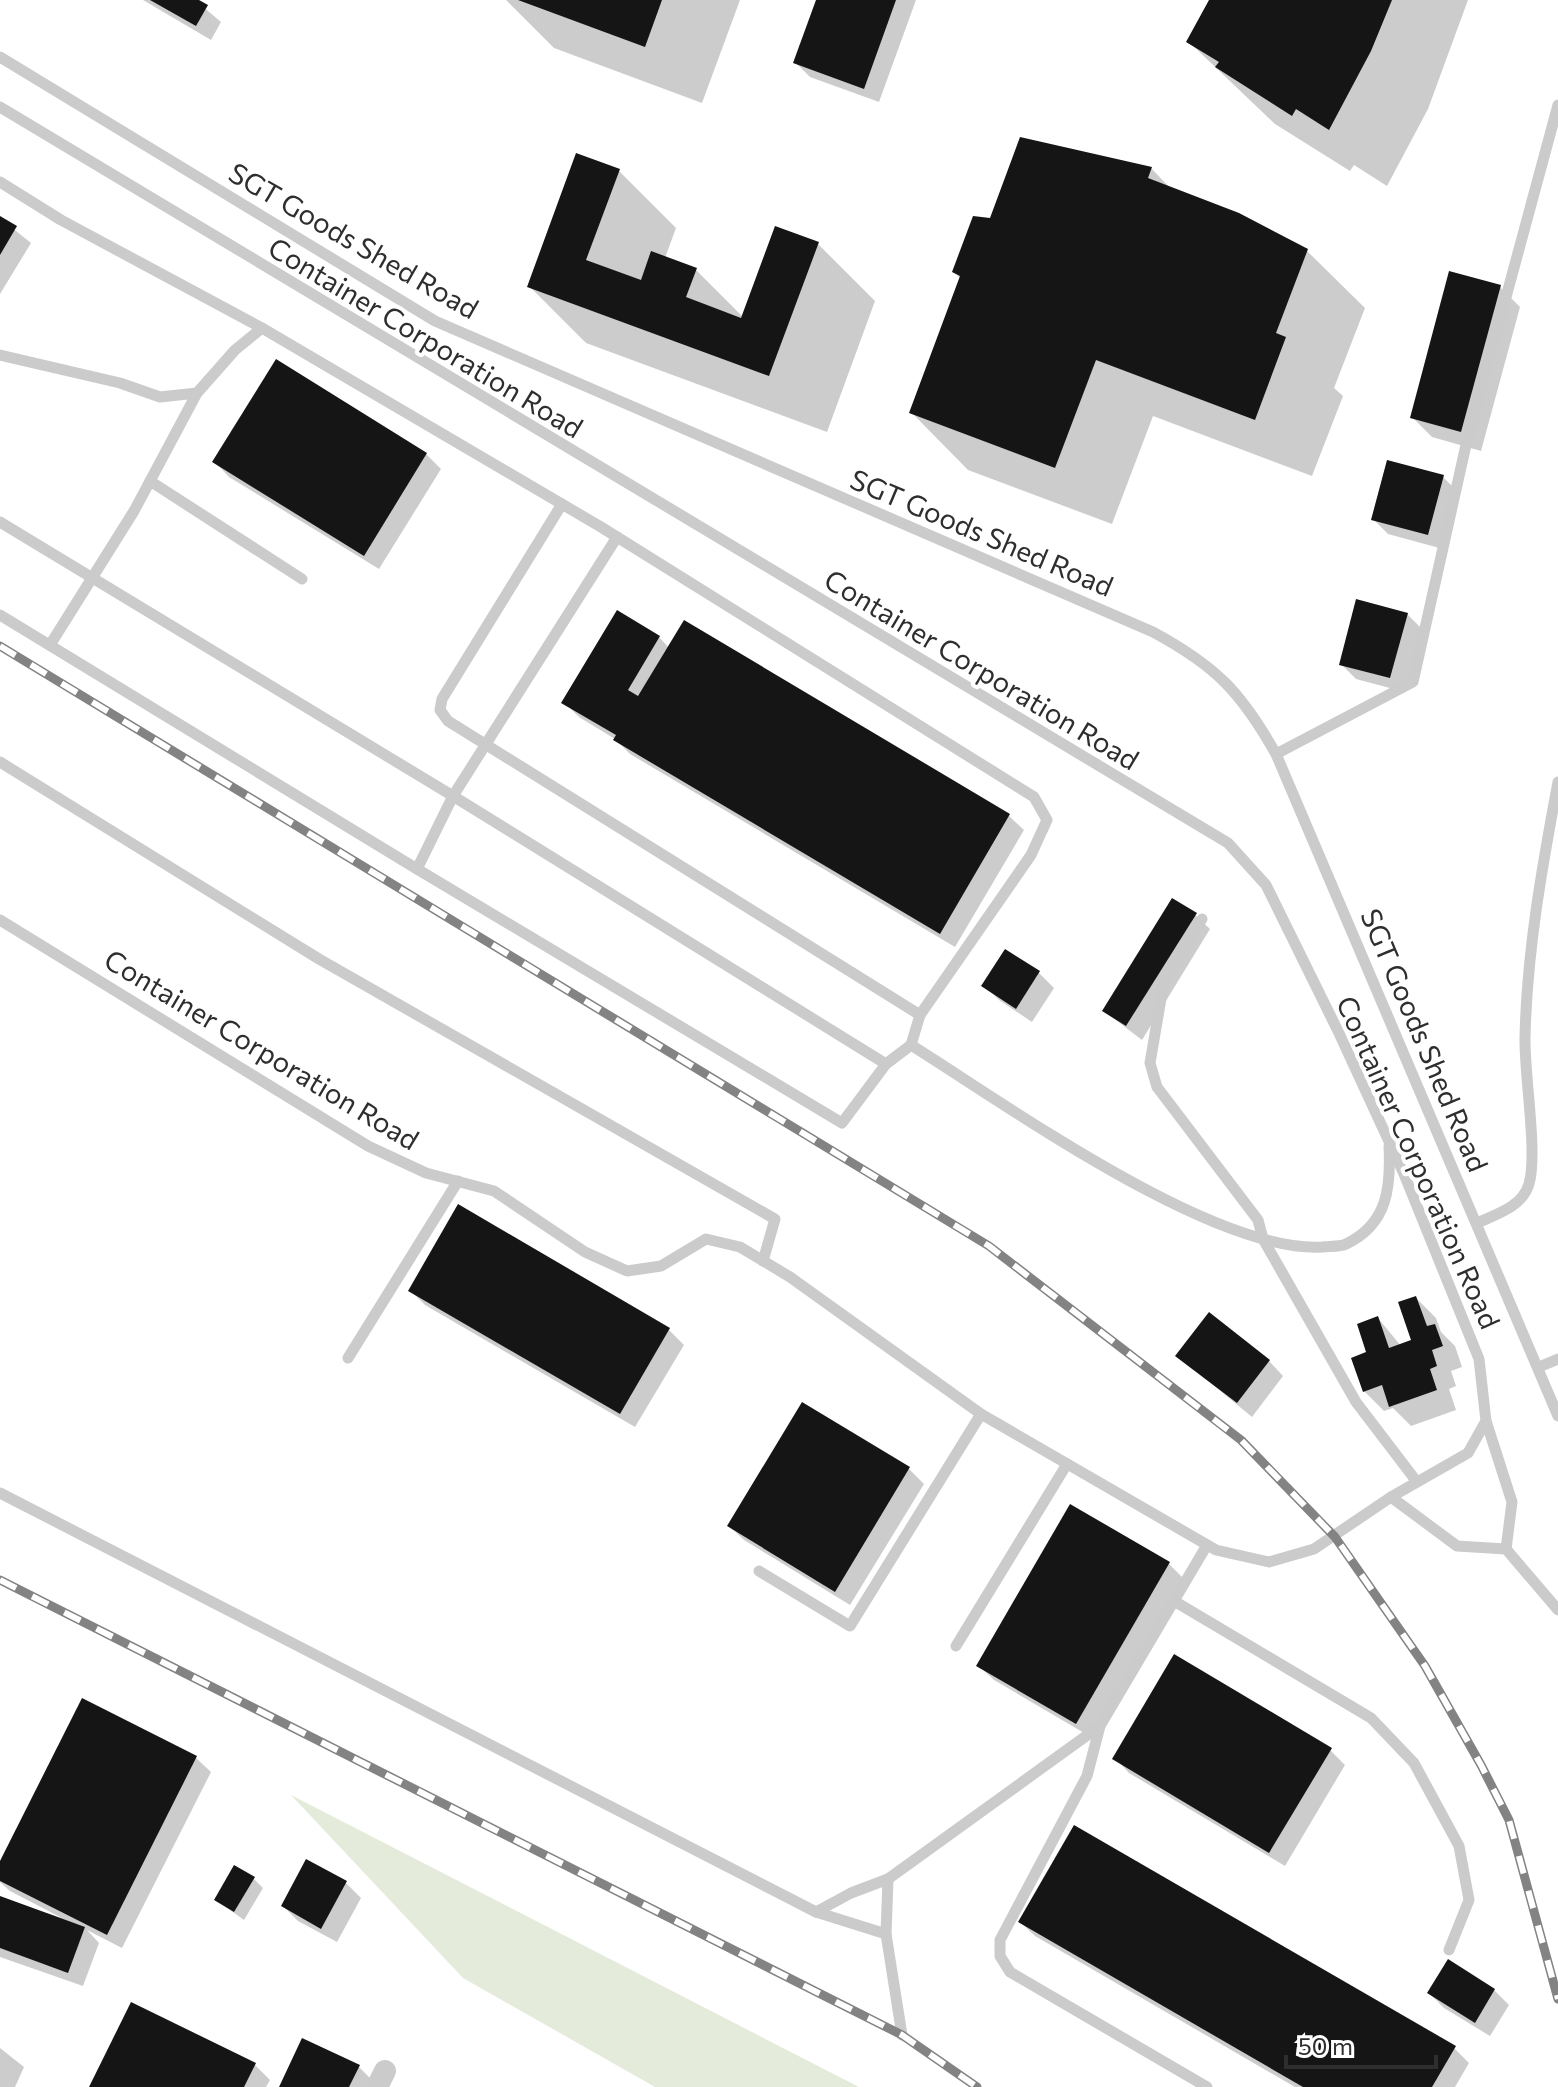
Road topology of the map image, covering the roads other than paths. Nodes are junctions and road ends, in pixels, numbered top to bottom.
1 (0, 57) edge
2 (1558, 105) edge
3 (0, 107) edge
4 (0, 182) edge
5 (262, 328) junction
6 (0, 355) edge
7 (197, 393) junction
8 (150, 481) junction
9 (562, 504) junction
10 (0, 522) edge
11 (617, 537) junction
12 (92, 578) junction
13 (302, 579) dead end
14 (0, 615) edge
15 (50, 645) junction
16 (484, 743) junction
17 (1276, 754) junction
18 (0, 762) edge
19 (1558, 782) edge
20 (453, 796) junction
21 (417, 869) junction
22 (1202, 919) dead end
23 (0, 920) edge
24 (920, 1015) junction
25 (911, 1045) junction
26 (886, 1064) junction
27 (1389, 1142) junction
28 (458, 1181) junction
29 (1477, 1223) junction
30 (1263, 1239) junction
31 (763, 1261) junction
32 (348, 1358) dead end
33 (1558, 1359) edge
34 (1539, 1367) junction
35 (981, 1414) junction
36 (1558, 1416) edge
37 (1486, 1421) junction
38 (1067, 1464) junction
39 (1417, 1482) junction
40 (0, 1493) edge
41 (1391, 1497) junction
42 (1207, 1545) junction
43 (1506, 1549) junction
44 (759, 1571) dead end
45 (1174, 1601) junction
46 (1558, 1610) edge
47 (956, 1646) dead end
48 (1100, 1726) junction
49 (888, 1879) junction
50 (816, 1912) junction
51 (886, 1934) junction
52 (1449, 1950) dead end
53 (902, 2035) dead end
54 (1207, 2087) edge

1 - 17 lane, SGT Goods Shed Road
2 - 17 lane
3 - 27 lane, Container Corporation Road
4 - 5 lane
5 - 7 lane
5 - 9 lane
6 - 7 lane
7 - 8 lane
8 - 12 lane
8 - 13 lane
9 - 11 lane
9 - 16 lane
10 - 12 lane
11 - 16 lane
11 - 24 lane
12 - 15 lane
12 - 20 lane
14 - 15 lane
15 - 21 lane
16 - 20 lane
16 - 24 lane
17 - 29 lane, SGT Goods Shed Road
18 - 31 lane
19 - 29 lane
20 - 21 lane
20 - 26 lane
21 - 26 lane
22 - 30 lane
23 - 28 lane, Container Corporation Road
24 - 25 lane
25 - 26 lane
25 - 30 lane
27 - 30 lane
27 - 37 lane, Container Corporation Road
28 - 31 lane, Container Corporation Road
28 - 32 lane
29 - 34 lane, SGT Goods Shed Road
30 - 39 lane
31 - 35 lane, Container Corporation Road
33 - 34 lane
34 - 36 lane, SGT Goods Shed Road
35 - 38 lane, Container Corporation Road
35 - 44 lane
37 - 39 lane, Container Corporation Road
37 - 43 lane
38 - 42 lane, Container Corporation Road
38 - 47 lane
39 - 41 lane, Container Corporation Road
40 - 50 lane
41 - 42 lane, Container Corporation Road
41 - 43 lane
42 - 45 lane
43 - 46 lane
45 - 48 lane
45 - 52 lane
48 - 49 lane
48 - 54 lane
49 - 50 lane
49 - 51 lane
50 - 51 lane
51 - 53 lane

